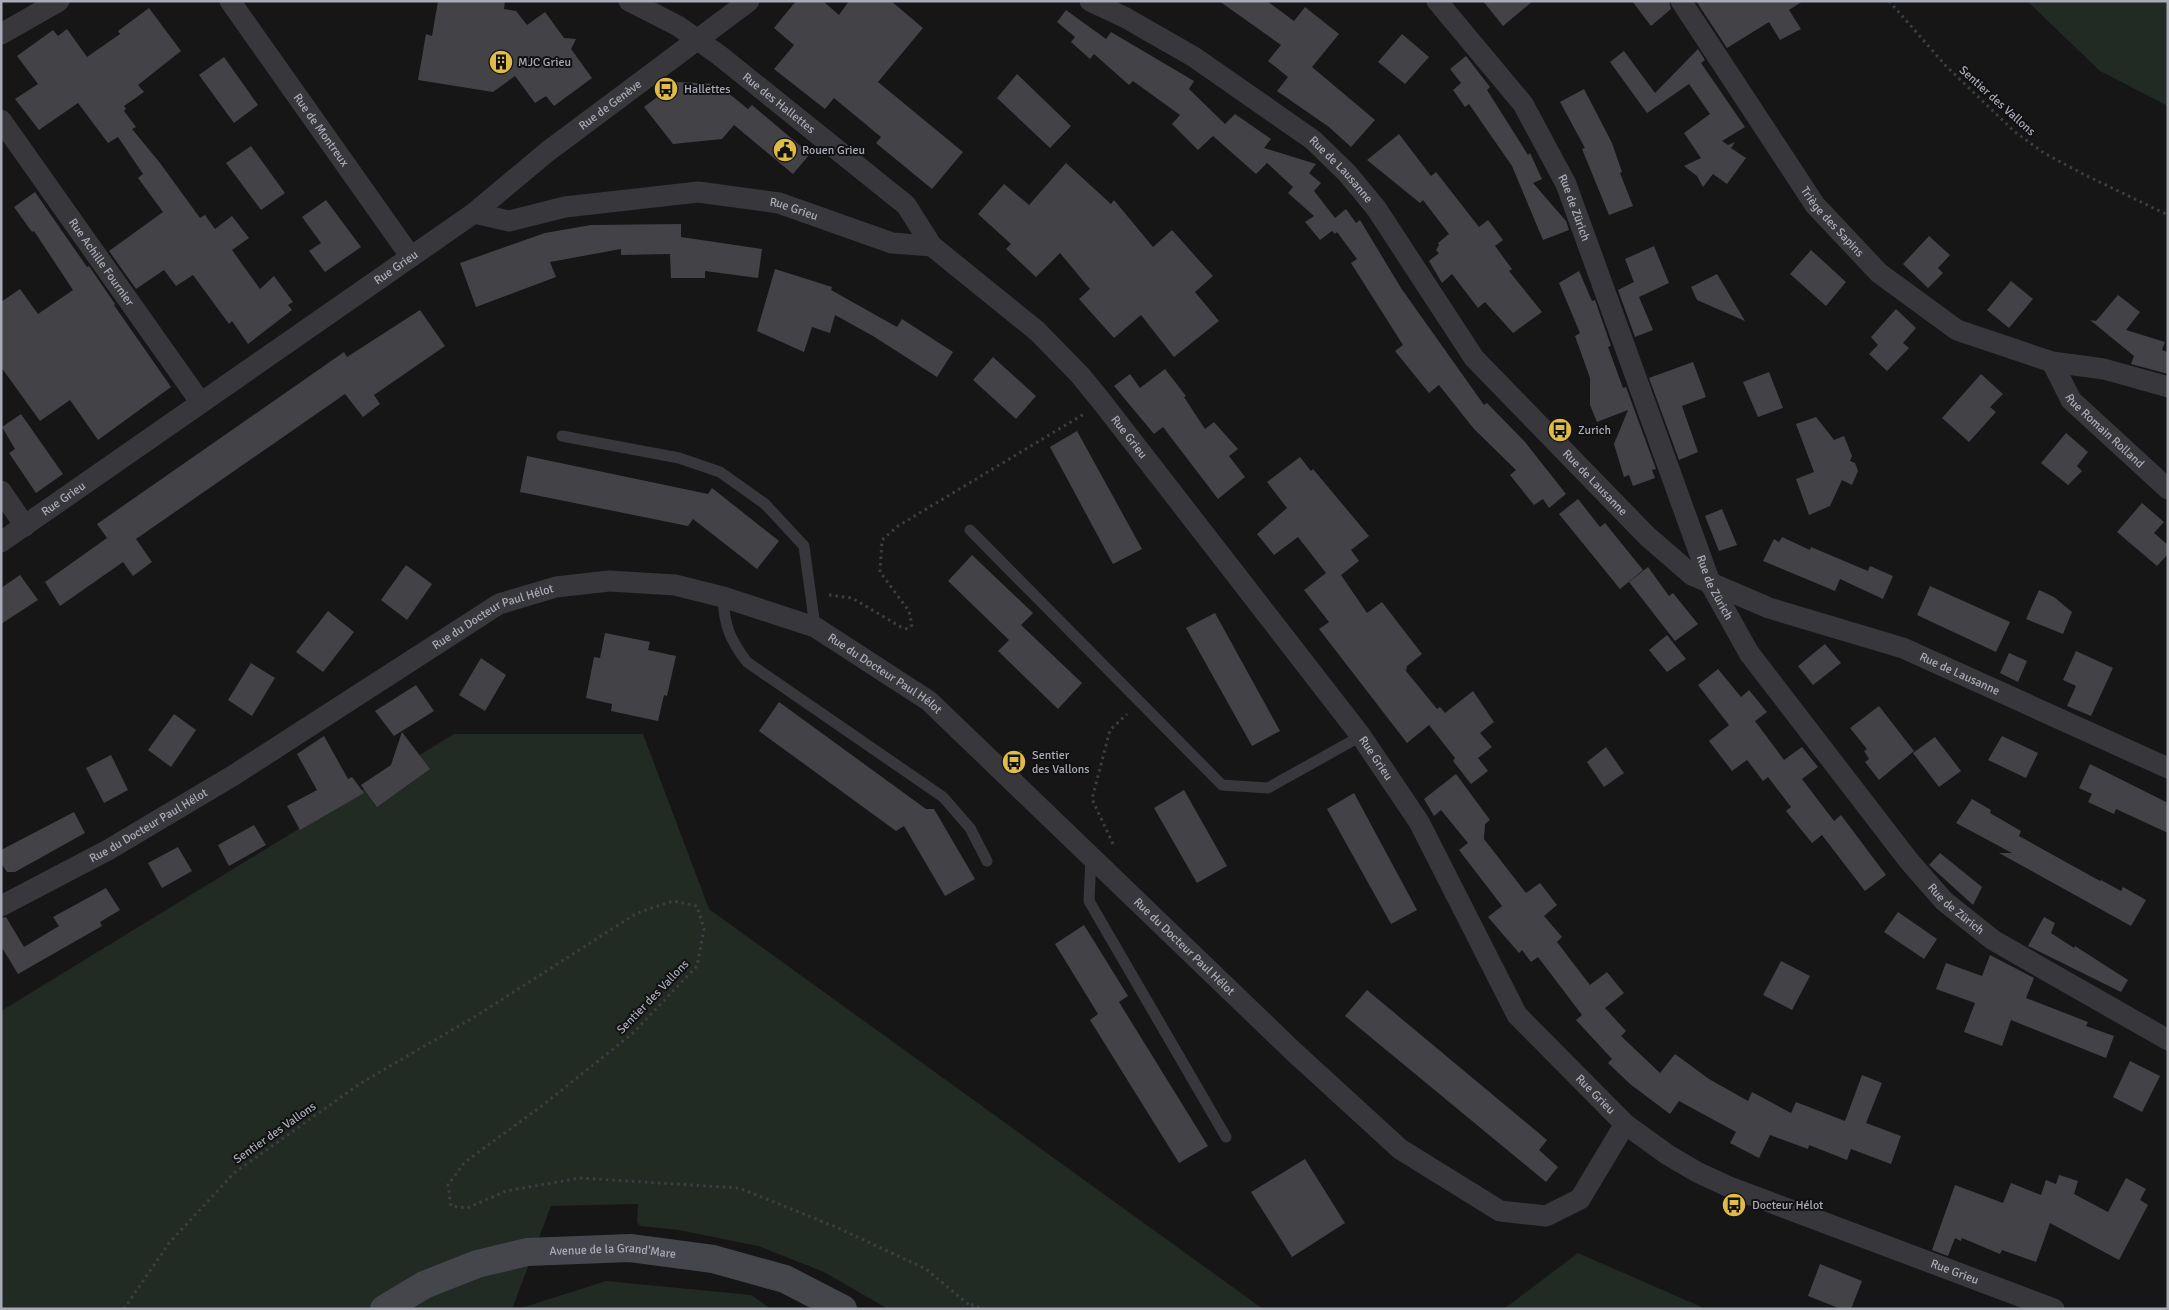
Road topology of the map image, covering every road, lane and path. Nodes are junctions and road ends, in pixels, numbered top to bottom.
1 (59, 1) edge
2 (230, 1) edge
3 (629, 1) edge
4 (749, 1) edge
5 (1090, 1) edge
6 (1436, 1) edge
7 (1681, 1) edge
8 (1889, 1) edge
9 (1, 34) edge
10 (698, 40) junction
11 (1, 120) edge
12 (474, 213) junction
13 (2168, 215) edge
14 (932, 246) junction
15 (411, 257) junction
16 (2052, 362) junction
17 (2168, 387) edge
18 (1102, 402) junction
19 (201, 403) junction
20 (562, 436) dead end
21 (2168, 489) edge
22 (1, 492) edge
23 (25, 526) junction
24 (970, 530) dead end
25 (1, 542) edge
26 (1711, 585) junction
27 (808, 592) junction
28 (723, 597) junction
29 (814, 627) junction
30 (1140, 702) junction
31 (1361, 736) junction
32 (2168, 768) edge
33 (1115, 849) dead end
34 (1091, 857) junction
35 (988, 862) dead end
36 (1, 906) edge
37 (2168, 1040) edge
38 (1625, 1124) junction
39 (1226, 1137) dead end
40 (968, 1303) junction
41 (124, 1309) edge
42 (384, 1309) edge
43 (843, 1309) edge
44 (974, 1309) edge
45 (982, 1309) edge
46 (2054, 1309) edge

1 - 9 street
2 - 15 street, Rue de Montreux
3 - 10 street, Rue des Hallettes
4 - 10 street, Rue de Genève
5 - 26 street, Rue de Lausanne
6 - 26 street, Rue de Zürich
7 - 16 street, Triège des Sapins
8 - 13 path, Sentier des Vallons
10 - 12 street, Rue de Genève
10 - 14 street, Rue des Hallettes
11 - 19 street, Rue Achille Fournier
12 - 14 street, Rue Grieu
12 - 15 street, Rue Grieu
14 - 18 street, Rue Grieu
15 - 19 street, Rue Grieu
16 - 17 street, Triège des Sapins
16 - 21 street, Rue Romain Rolland
18 - 27 path
18 - 31 street, Rue Grieu
19 - 23 street, Rue Grieu
20 - 27 lane
22 - 23 street
23 - 25 street, Rue Grieu
24 - 30 lane
26 - 32 street, Rue de Lausanne
26 - 37 street, Rue de Zürich
27 - 29 lane
28 - 29 street, Rue du Docteur Paul Hélot
28 - 35 lane
28 - 36 street, Rue du Docteur Paul Hélot
29 - 34 street, Rue du Docteur Paul Hélot
30 - 31 lane
30 - 33 path
31 - 38 street, Rue Grieu
34 - 38 street, Rue du Docteur Paul Hélot
34 - 39 lane
38 - 46 street, Rue Grieu
40 - 41 path, Sentier des Vallons
40 - 44 path, Sentier des Vallons
40 - 45 path
42 - 43 street, Avenue de la Grand'Mare

